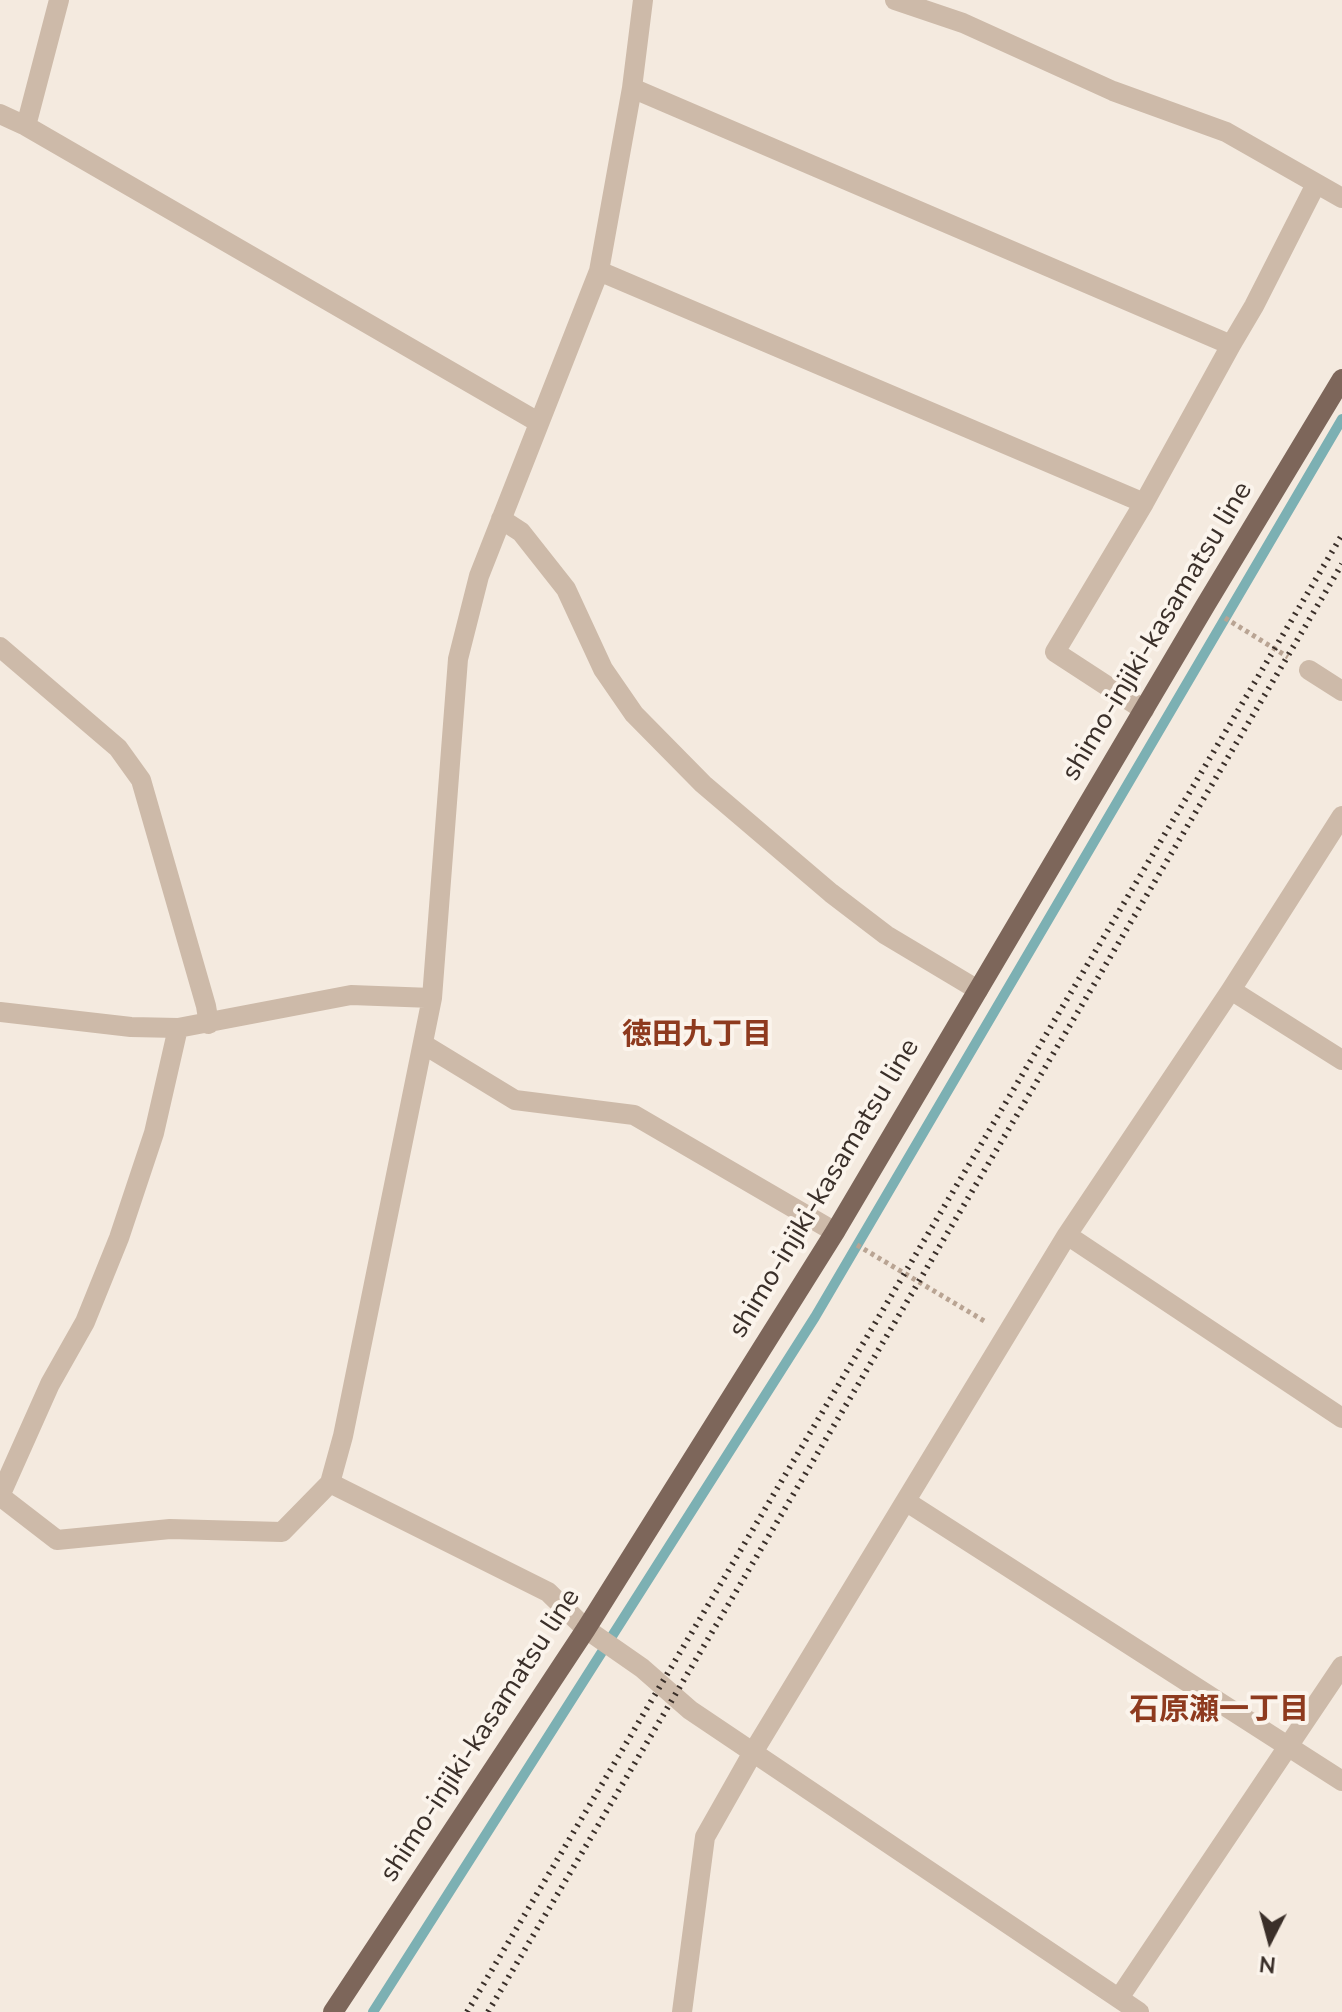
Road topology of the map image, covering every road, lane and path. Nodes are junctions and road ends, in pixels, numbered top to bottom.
1 (59, 0) edge
2 (643, 0) edge
3 (895, 0) edge
4 (632, 88) junction
5 (0, 114) edge
6 (26, 126) junction
7 (1316, 184) junction
8 (1342, 198) edge
9 (599, 271) junction
10 (1231, 345) junction
11 (1342, 379) edge
12 (538, 422) junction
13 (1144, 503) junction
14 (501, 519) junction
15 (1205, 606) junction
16 (0, 647) edge
17 (1309, 670) joint
18 (1342, 691) edge
19 (1144, 710) junction
20 (1342, 816) edge
21 (978, 990) junction
22 (1231, 990) junction
23 (432, 998) junction
24 (0, 1012) edge
25 (209, 1024) junction
26 (178, 1028) junction
27 (423, 1044) junction
28 (1342, 1060) edge
29 (835, 1232) junction
30 (1067, 1235) junction
31 (1008, 1334) junction
32 (1342, 1418) edge
33 (330, 1483) junction
34 (0, 1496) edge
35 (907, 1502) junction
36 (592, 1633) junction
37 (1342, 1666) edge
38 (1289, 1746) junction
39 (752, 1754) junction
40 (1342, 1781) edge
41 (1119, 1998) junction
42 (333, 2012) edge
43 (682, 2012) edge
44 (1139, 2012) edge

1 - 6 street
2 - 4 street
3 - 7 street
4 - 9 street
4 - 10 street
5 - 6 street
6 - 12 street
7 - 8 street
7 - 10 street
9 - 12 street
9 - 13 street
10 - 13 street
11 - 15 main road, shimo-injiki-kasamatsu line
12 - 14 street
13 - 19 street
14 - 21 street
14 - 23 street
15 - 17 path
15 - 19 main road, shimo-injiki-kasamatsu line
16 - 25 street
17 - 18 street
19 - 21 main road, shimo-injiki-kasamatsu line
20 - 22 street
21 - 29 main road, shimo-injiki-kasamatsu line
22 - 28 street
22 - 30 street
23 - 25 street
23 - 27 street
24 - 26 street
25 - 26 street
26 - 34 street
27 - 29 street
27 - 33 street
29 - 31 path
29 - 36 main road, shimo-injiki-kasamatsu line
30 - 31 street
30 - 32 street
31 - 35 street
33 - 34 street
33 - 36 street
35 - 38 street
35 - 39 street
36 - 39 street
36 - 42 main road, shimo-injiki-kasamatsu line
37 - 38 street
38 - 40 street
38 - 41 street
39 - 41 street
39 - 43 street
41 - 44 street

